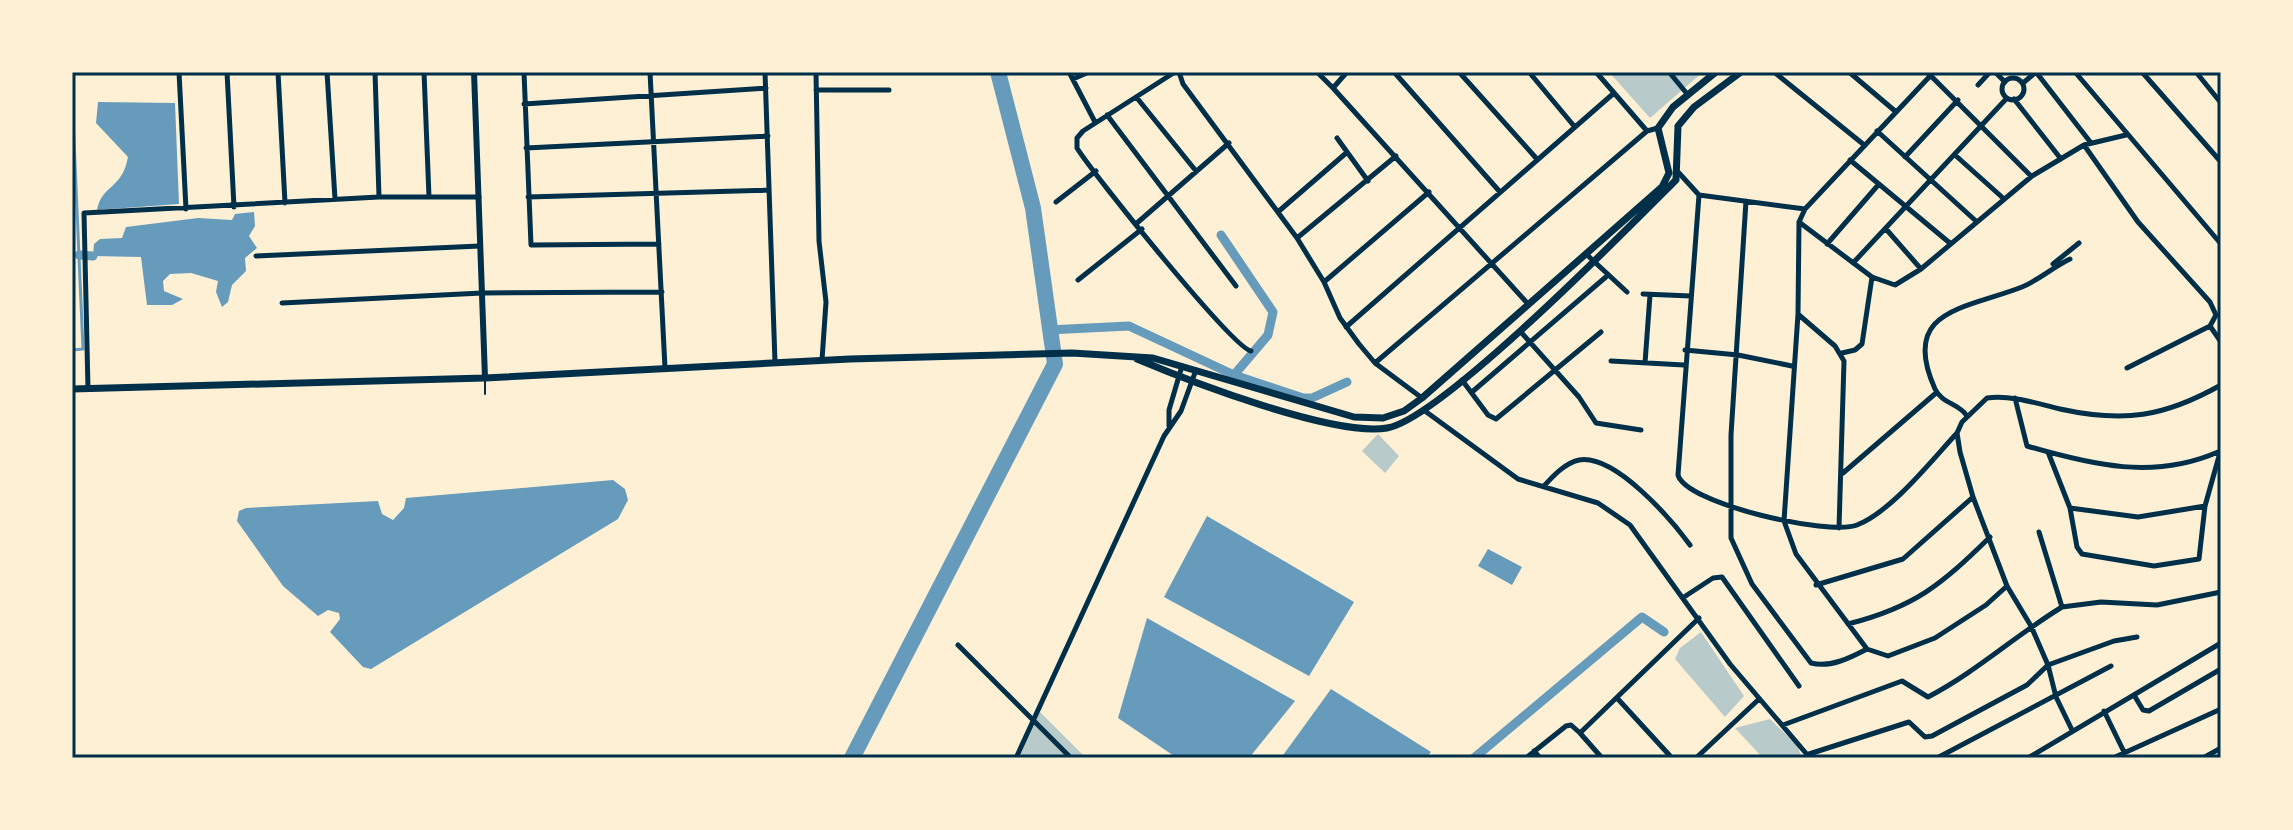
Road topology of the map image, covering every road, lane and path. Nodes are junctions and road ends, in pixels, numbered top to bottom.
1 (179, 72) edge
2 (227, 72) edge
3 (278, 72) edge
4 (327, 72) edge
5 (375, 72) edge
6 (424, 72) edge
7 (474, 72) edge
8 (524, 72) edge
9 (650, 72) edge
10 (765, 72) edge
11 (816, 72) edge
12 (1069, 72) edge
13 (1089, 72) edge
14 (1177, 72) edge
15 (1317, 72) edge
16 (1347, 72) edge
17 (1394, 72) edge
18 (1459, 72) edge
19 (1529, 72) edge
20 (1596, 72) edge
21 (1669, 72) edge
22 (1716, 72) edge
23 (1741, 72) edge
24 (1774, 72) edge
25 (1849, 72) edge
26 (1992, 72) edge
27 (2036, 72) edge
28 (2075, 72) edge
29 (2142, 72) edge
30 (2196, 72) edge
31 (1929, 74) edge
32 (1073, 79) junction
33 (2005, 82) junction
34 (2023, 83) junction
35 (1978, 85) dead end
36 (766, 88) junction
37 (1333, 88) junction
38 (816, 90) junction
39 (889, 90) dead end
40 (1614, 93) junction
41 (1688, 95) junction
42 (650, 96) junction
43 (1137, 98) junction
44 (2011, 98) junction
45 (1958, 100) junction
46 (2221, 103) edge
47 (524, 104) junction
48 (1895, 111) junction
49 (1107, 115) junction
50 (1095, 122) junction
51 (1983, 125) junction
52 (1574, 126) junction
53 (1658, 128) junction
54 (1647, 131) junction
55 (1877, 131) junction
56 (2126, 135) junction
57 (768, 136) junction
58 (1337, 138) dead end
59 (655, 142) junction
60 (1229, 143) junction
61 (1863, 144) junction
62 (2087, 144) junction
63 (526, 148) junction
64 (1345, 154) junction
65 (1955, 155) junction
66 (1396, 156) junction
67 (1905, 157) junction
68 (1536, 158) junction
69 (2061, 159) junction
70 (1850, 160) junction
71 (2220, 160) edge
72 (1096, 171) junction
73 (1196, 171) junction
74 (1679, 173) junction
75 (2032, 176) junction
76 (1368, 181) junction
77 (1930, 181) junction
78 (1879, 184) junction
79 (769, 190) junction
80 (1429, 192) junction
81 (1500, 192) junction
82 (657, 193) junction
83 (1699, 195) junction
84 (379, 197) junction
85 (429, 197) junction
86 (479, 197) junction
87 (528, 197) junction
88 (1166, 198) junction
89 (2003, 198) junction
90 (335, 199) junction
91 (1746, 201) junction
92 (1056, 202) dead end
93 (285, 203) junction
94 (234, 207) junction
95 (1906, 207) junction
96 (186, 209) junction
97 (1805, 209) junction
98 (1279, 211) junction
99 (1799, 222) junction
100 (1977, 222) junction
101 (1137, 223) junction
102 (1459, 226) junction
103 (1142, 229) junction
104 (1886, 229) junction
105 (1297, 238) junction
106 (2079, 243) dead end
107 (659, 244) junction
108 (1827, 244) junction
109 (1951, 244) junction
110 (2221, 244) edge
111 (480, 246) junction
112 (1586, 254) junction
113 (256, 256) dead end
114 (2070, 259) dead end
115 (1592, 261) junction
116 (1853, 263) junction
117 (1494, 264) junction
118 (1921, 269) junction
119 (2046, 270) junction
120 (1607, 276) junction
121 (1872, 277) junction
122 (1078, 280) dead end
123 (1324, 282) junction
124 (1236, 286) dead end
125 (662, 292) junction
126 (1627, 292) dead end
127 (482, 293) junction
128 (1691, 296) junction
129 (282, 303) dead end
130 (1528, 304) junction
131 (1798, 314) junction
132 (2210, 326) junction
133 (1346, 327) junction
134 (1519, 330) junction
135 (1601, 332) dead end
136 (2221, 342) edge
137 (1531, 343) junction
138 (1685, 350) junction
139 (1251, 351) dead end
140 (1842, 353) junction
141 (1127, 355) junction
142 (1738, 355) junction
143 (822, 360) junction
144 (1611, 361) dead end
145 (775, 362) junction
146 (1375, 363) junction
147 (1645, 363) junction
148 (1182, 365) junction
149 (1684, 365) junction
150 (1792, 366) junction
151 (2127, 368) dead end
152 (665, 369) junction
153 (1196, 370) junction
154 (1554, 370) junction
155 (1179, 376) junction
156 (485, 378) junction
157 (1462, 380) junction
158 (1193, 383) junction
159 (2221, 385) edge
160 (72, 389) edge
161 (88, 389) junction
162 (1472, 392) junction
163 (1936, 393) junction
164 (485, 394) dead end
165 (2015, 397) junction
166 (1422, 398) junction
167 (1425, 411) junction
168 (1967, 416) junction
169 (1169, 427) junction
170 (1641, 430) dead end
171 (1957, 433) junction
172 (2220, 451) edge
173 (2048, 452) junction
174 (1842, 474) junction
175 (1544, 487) junction
176 (1973, 497) junction
177 (1730, 506) junction
178 (2205, 506) junction
179 (2070, 508) junction
180 (1784, 521) junction
181 (1839, 528) junction
182 (2039, 532) dead end
183 (1990, 537) junction
184 (1690, 545) dead end
185 (1816, 585) junction
186 (2007, 586) junction
187 (2221, 592) edge
188 (1684, 597) junction
189 (2062, 607) junction
190 (1699, 618) junction
191 (1848, 624) junction
192 (2031, 626) junction
193 (2137, 637) dead end
194 (2221, 643) edge
195 (958, 645) dead end
196 (1867, 649) junction
197 (2048, 665) junction
198 (2111, 666) dead end
199 (2221, 669) edge
200 (1799, 686) dead end
201 (2134, 695) junction
202 (2056, 697) junction
203 (1617, 698) junction
204 (1758, 700) junction
205 (2221, 709) edge
206 (2104, 711) junction
207 (1033, 720) junction
208 (1783, 725) junction
209 (2072, 730) junction
210 (1580, 733) junction
211 (2221, 748) edge
212 (1534, 751) junction
213 (2125, 755) edge
214 (1809, 756) edge
215 (1016, 758) edge
216 (1071, 758) edge
217 (1526, 758) edge
218 (1540, 758) edge
219 (1602, 758) edge
220 (1672, 758) edge
221 (1696, 758) edge
222 (1937, 758) edge
223 (2028, 758) edge
224 (2113, 758) edge
225 (2203, 758) edge

1 - 96 street
2 - 94 street
3 - 93 street
4 - 90 street
5 - 84 street
6 - 85 street
7 - 86 street
8 - 47 street
9 - 42 street
10 - 36 street
11 - 38 street
12 - 32 street
13 - 32 street
14 - 43 street
14 - 60 street
15 - 37 street
16 - 37 street
17 - 81 street
18 - 68 street
19 - 52 street
20 - 40 street
21 - 41 street
22 - 41 main road
23 - 74 main road
24 - 61 street
25 - 48 street
26 - 33 street
26 - 35 street
27 - 34 street
27 - 62 street
28 - 56 street
29 - 71 street
30 - 46 street
31 - 45 street
31 - 48 street
32 - 50 street
33 - 34 street
33 - 44 street
34 - 44 street
36 - 42 street
36 - 57 street
37 - 66 street
38 - 39 street
38 - 143 street
40 - 52 street
40 - 54 street
41 - 53 main road
42 - 47 street
42 - 59 street
43 - 49 street
43 - 73 street
44 - 51 street
44 - 69 street
45 - 51 street
45 - 67 street
47 - 63 street
48 - 55 street
49 - 50 street
49 - 88 street
50 - 72 street
51 - 65 street
51 - 75 street
52 - 68 street
53 - 54 street
53 - 112 main road
54 - 117 street
55 - 61 street
55 - 67 street
56 - 62 street
56 - 110 street
57 - 59 street
57 - 79 street
58 - 64 street
59 - 63 street
59 - 82 street
60 - 73 street
60 - 98 street
61 - 70 street
62 - 69 street
62 - 132 street
63 - 87 street
64 - 76 street
64 - 98 street
65 - 77 street
65 - 89 street
66 - 76 street
66 - 80 street
67 - 77 street
68 - 81 street
69 - 75 street
70 - 78 street
70 - 97 street
72 - 92 street
72 - 101 street
73 - 88 street
74 - 83 street
74 - 115 main road
75 - 89 street
76 - 105 street
77 - 95 street
77 - 100 street
78 - 95 street
78 - 108 street
79 - 82 street
79 - 145 street
80 - 102 street
80 - 123 street
81 - 102 street
82 - 87 street
82 - 107 street
83 - 91 street
83 - 128 street
84 - 85 street
84 - 90 street
85 - 86 street
86 - 111 street
87 - 107 street
88 - 101 street
88 - 124 street
89 - 100 street
90 - 93 street
91 - 97 street
91 - 142 street
93 - 94 street
94 - 96 street
95 - 104 street
95 - 109 street
96 - 161 street
97 - 99 street
98 - 105 street
99 - 108 street
99 - 131 street
100 - 109 street
101 - 103 street
102 - 117 street
102 - 133 street
103 - 122 street
103 - 139 street
104 - 116 street
104 - 118 street
105 - 123 street
106 - 119 street
107 - 125 street
108 - 116 street
109 - 118 street
111 - 113 street
111 - 127 street
112 - 115 street
112 - 130 main road
114 - 119 street
115 - 120 street
115 - 134 main road
116 - 121 street
117 - 130 street
117 - 146 street
118 - 121 street
119 - 163 street
120 - 126 street
120 - 137 street
121 - 140 street
123 - 133 street
125 - 127 street
125 - 152 street
127 - 129 street
127 - 156 street
128 - 138 street
128 - 147 street
130 - 166 main road
131 - 140 street
131 - 150 street
132 - 136 street
132 - 151 street
133 - 146 street
134 - 137 street
134 - 157 main road
135 - 154 street
137 - 154 street
137 - 162 street
138 - 142 street
138 - 149 street
140 - 174 street
141 - 143 main road
141 - 148 main road
141 - 155 main road
142 - 150 street
142 - 177 street
143 - 145 main road
144 - 147 street
145 - 152 main road
146 - 166 street
147 - 149 street
148 - 153 main road
148 - 155 street
149 - 177 street
150 - 180 street
152 - 156 main road
153 - 158 street
153 - 166 main road
154 - 162 street
154 - 170 street
155 - 158 main road
155 - 169 street
156 - 161 main road
156 - 164 lane
157 - 162 street
157 - 167 main road
158 - 167 main road
158 - 169 street
159 - 165 street
160 - 161 main road
163 - 168 street
163 - 174 street
165 - 168 street
165 - 173 street
167 - 175 street
168 - 171 street
169 - 207 street
171 - 176 street
171 - 181 street
172 - 173 street
172 - 178 street
173 - 179 street
174 - 181 street
175 - 184 street
175 - 188 street
176 - 183 street
176 - 185 street
177 - 180 street
177 - 196 street
178 - 179 street
178 - 179 street
180 - 181 street
180 - 185 street
182 - 189 street
183 - 186 street
183 - 191 street
185 - 191 street
186 - 192 street
186 - 196 street
187 - 189 street
188 - 190 street
188 - 200 street
189 - 192 street
190 - 203 street
190 - 204 street
191 - 196 street
192 - 197 street
192 - 208 street
193 - 197 street
194 - 201 street
195 - 207 street
197 - 202 street
197 - 214 street
198 - 202 street
199 - 201 street
201 - 206 street
202 - 209 street
202 - 222 street
203 - 210 street
203 - 220 street
204 - 208 street
204 - 221 street
205 - 213 street
206 - 209 street
206 - 213 street
207 - 215 street
207 - 216 street
208 - 214 street
209 - 223 street
210 - 212 street
210 - 219 street
211 - 225 street
212 - 217 street
212 - 218 street
213 - 224 street

